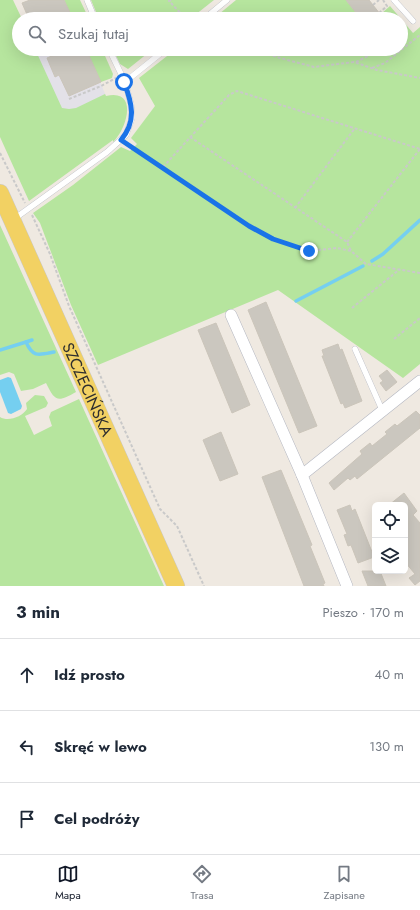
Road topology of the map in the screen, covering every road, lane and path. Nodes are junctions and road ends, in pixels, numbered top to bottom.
1 (87, 0) edge
2 (170, 0) edge
3 (228, 0) edge
4 (379, 0) edge
5 (383, 0) edge
6 (394, 0) edge
7 (373, 5) dead end
8 (93, 12) edge
9 (180, 12) edge
10 (213, 12) edge
11 (380, 12) edge
12 (405, 12) edge
13 (408, 15) edge
14 (413, 21) dead end
15 (420, 34) edge
16 (408, 44) edge
17 (112, 56) edge
18 (157, 56) edge
19 (274, 56) edge
20 (368, 56) edge
21 (393, 56) edge
22 (354, 62) junction
23 (372, 68) junction
24 (420, 78) edge
25 (124, 82) junction
26 (101, 86) dead end
27 (69, 99) dead end
28 (355, 128) junction
29 (190, 137) junction
30 (121, 140) junction
31 (420, 149) edge
32 (0, 153) edge
33 (163, 167) junction
34 (0, 193) edge
35 (295, 208) junction
36 (28, 209) junction
37 (12, 220) junction
38 (347, 242) junction
39 (351, 251) junction
40 (400, 269) junction
41 (420, 273) edge
42 (352, 308) dead end
43 (232, 315) dead end
44 (420, 318) edge
45 (394, 339) dead end
46 (355, 349) dead end
47 (420, 381) edge
48 (383, 412) junction
49 (302, 475) junction
50 (176, 586) edge
51 (204, 586) edge
52 (347, 586) edge

1 - 8 lane
2 - 9 path
3 - 10 lane
4 - 7 path
5 - 11 path
6 - 12 lane
13 - 14 lane
15 - 16 path
17 - 25 lane
18 - 25 lane
19 - 22 path
20 - 22 path
21 - 23 path
22 - 23 path
23 - 24 path
25 - 30 lane
26 - 27 path
28 - 29 path
28 - 31 path
28 - 35 path
29 - 33 path
29 - 35 path
30 - 33 path
30 - 36 lane
31 - 38 path
32 - 36 path
33 - 39 path
34 - 37 main road, SZCZECIŃSKA
35 - 38 path
36 - 37 lane
36 - 51 path
37 - 50 main road, SZCZECIŃSKA
38 - 39 path
39 - 40 path
40 - 41 path
40 - 42 path
43 - 49 street
44 - 45 path
46 - 48 lane
47 - 48 street
48 - 49 street
49 - 52 street

